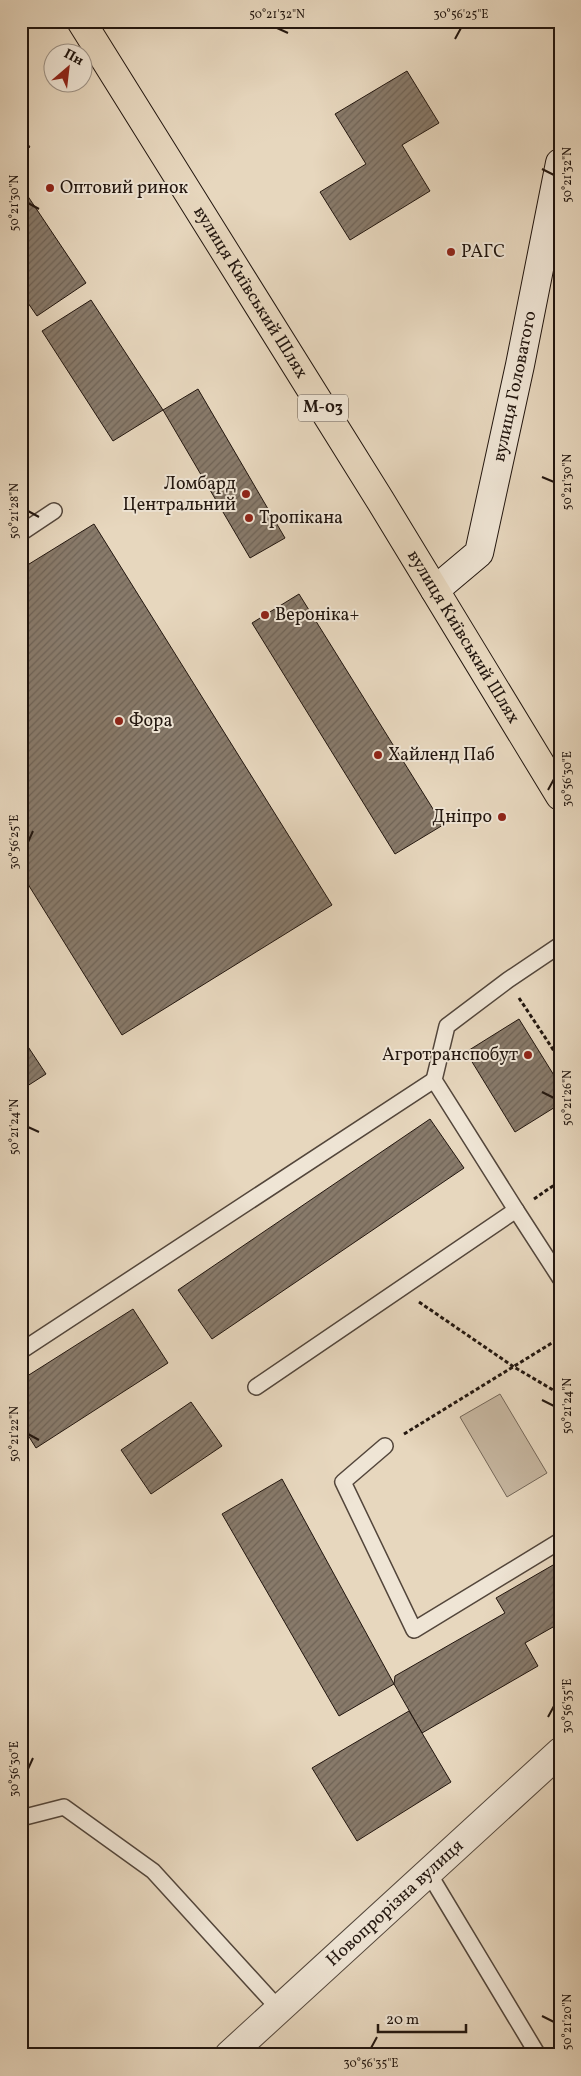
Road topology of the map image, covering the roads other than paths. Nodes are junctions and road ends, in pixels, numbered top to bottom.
1 (81, 21) edge
2 (560, 163) edge
3 (54, 511) dead end
4 (21, 533) edge
5 (435, 590) junction
6 (560, 796) edge
7 (560, 945) edge
8 (434, 1080) junction
9 (516, 1210) junction
10 (560, 1278) edge
11 (21, 1350) edge
12 (256, 1387) dead end
13 (385, 1446) road end
14 (560, 1541) edge
15 (560, 1752) edge
16 (21, 1818) edge
17 (428, 1872) junction
18 (279, 2009) junction
19 (229, 2055) edge
20 (538, 2055) edge

1 - 5 highway, вулиця Київський Шлях / М-03
2 - 5 main road, вулиця Головатого
3 - 4 lane
5 - 6 highway, вулиця Київський Шлях / М-03
7 - 8 lane
8 - 9 lane
8 - 11 lane
9 - 10 lane
9 - 12 lane
13 - 14 lane
15 - 17 main road, Новопрорізна вулиця
16 - 18 lane
17 - 18 main road, Новопрорізна вулиця
17 - 20 lane
18 - 19 main road, Новопрорізна вулиця

